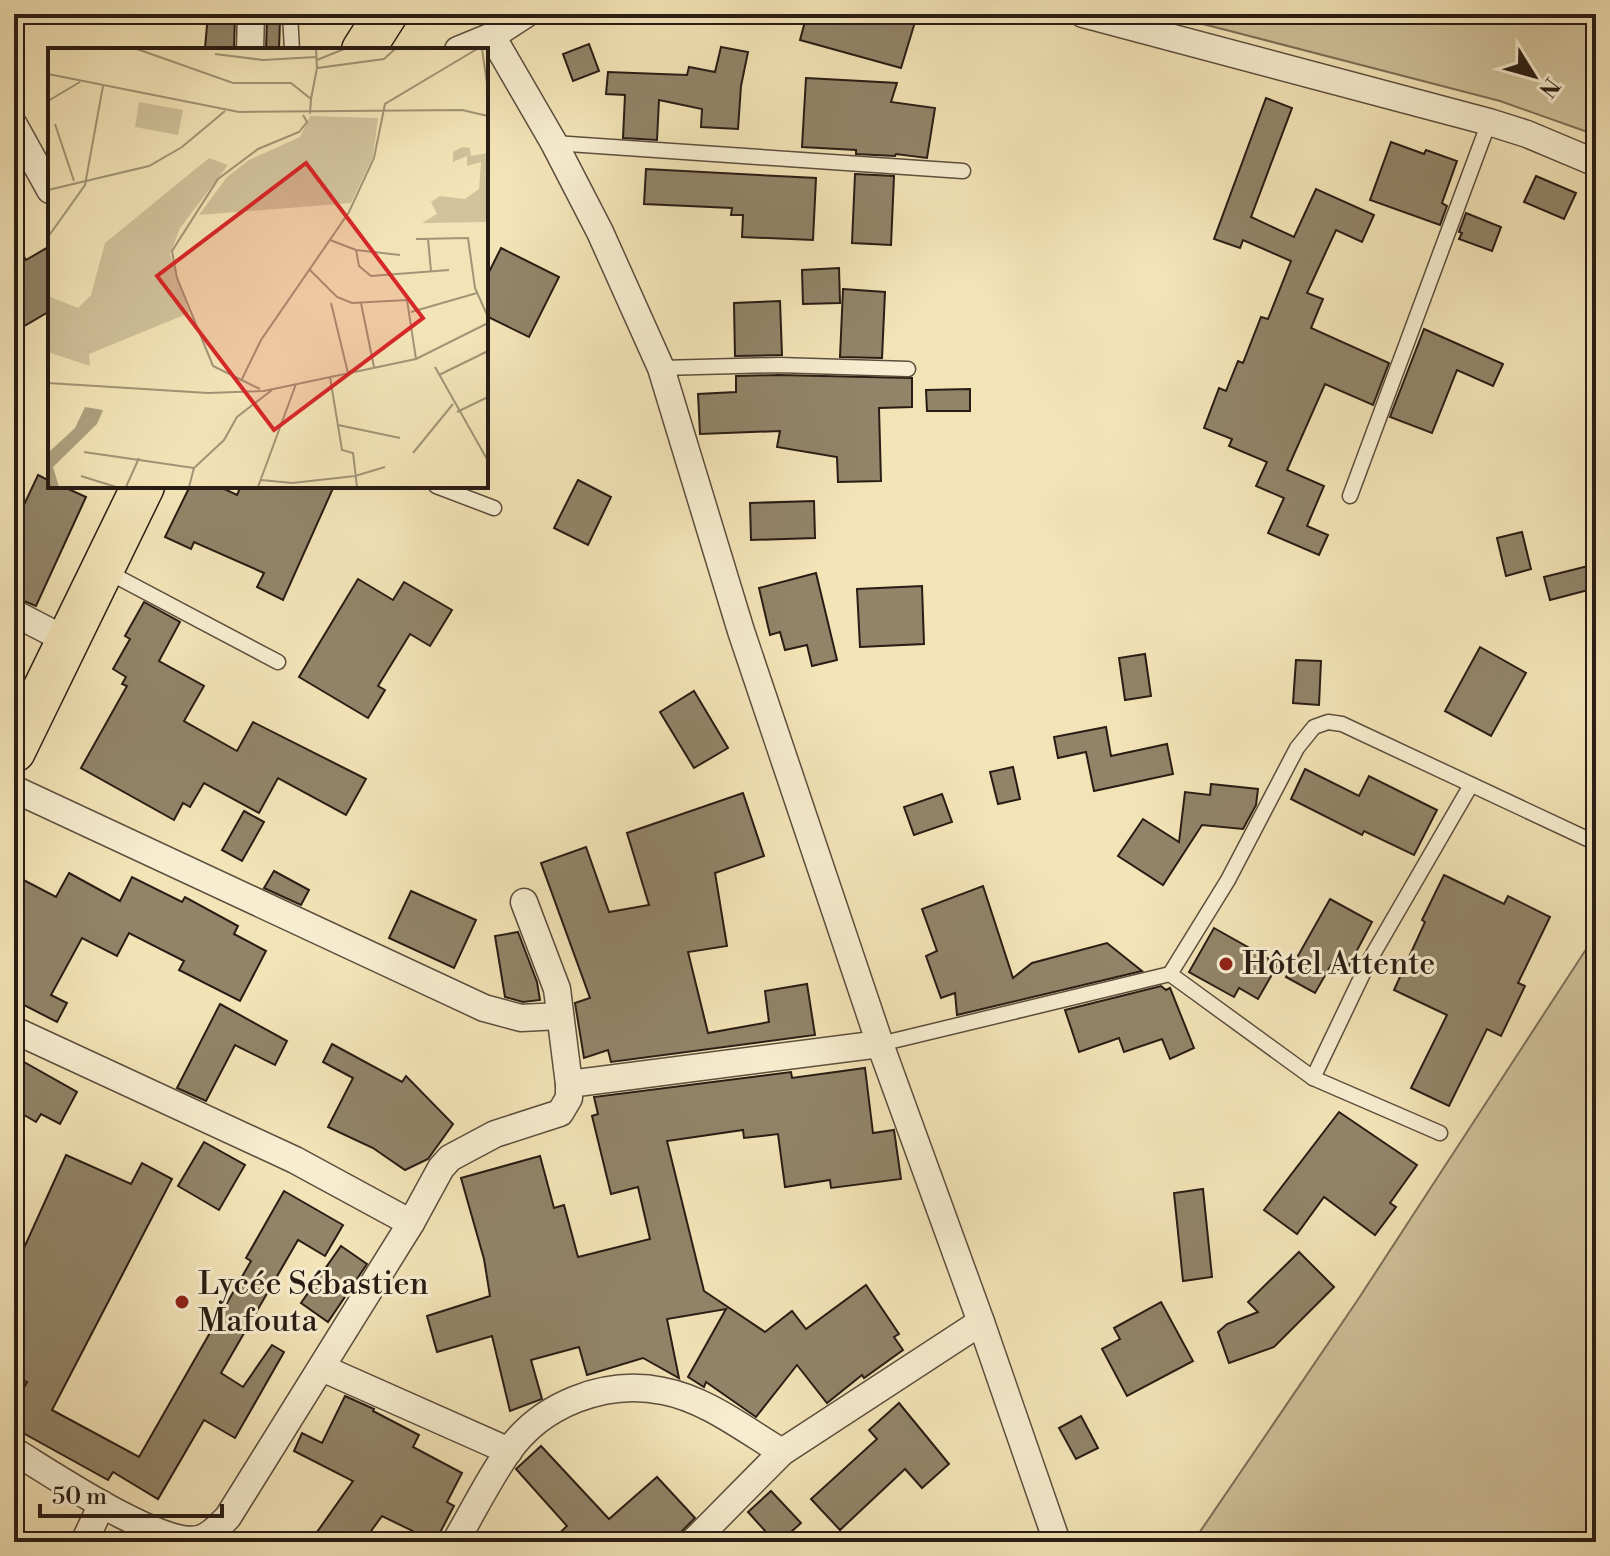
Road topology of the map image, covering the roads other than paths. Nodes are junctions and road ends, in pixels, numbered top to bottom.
1 (251, 14) edge
2 (290, 14) edge
3 (386, 14) edge
4 (526, 14) edge
5 (1083, 14) edge
6 (492, 36) junction
7 (250, 48) edge
8 (292, 48) edge
9 (364, 48) edge
10 (463, 48) edge
11 (1489, 122) junction
12 (14, 125) edge
13 (554, 143) junction
14 (1596, 163) edge
15 (963, 171) dead end
16 (48, 186) edge
17 (661, 368) junction
18 (908, 369) dead end
19 (142, 488) edge
20 (441, 488) edge
21 (1350, 496) dead end
22 (494, 508) dead end
23 (103, 569) junction
24 (14, 613) edge
25 (68, 641) junction
26 (278, 662) dead end
27 (14, 751) edge
28 (1471, 785) junction
29 (14, 789) edge
30 (1596, 843) edge
31 (524, 902) dead end
32 (1170, 974) junction
33 (560, 1016) junction
34 (14, 1030) edge
35 (880, 1044) junction
36 (1313, 1078) junction
37 (569, 1084) junction
38 (1440, 1133) dead end
39 (411, 1223) junction
40 (981, 1322) junction
41 (322, 1368) junction
42 (14, 1451) edge
43 (509, 1451) junction
44 (782, 1452) junction
45 (102, 1504) junction
46 (84, 1542) edge
47 (455, 1542) edge
48 (693, 1542) edge
49 (1057, 1542) edge

1 - 7 street
2 - 8 lane
3 - 9 main road
4 - 6 street
5 - 11 street
6 - 10 street
6 - 13 street
11 - 14 street
11 - 21 lane
12 - 16 street
13 - 15 lane
13 - 17 street
17 - 18 lane
17 - 35 street
19 - 23 main road
20 - 22 lane
23 - 25 main road
23 - 26 lane
24 - 25 street
25 - 27 main road
28 - 30 lane
28 - 32 lane
28 - 36 lane
29 - 33 street
31 - 33 street
32 - 35 lane
32 - 36 lane
33 - 37 street
34 - 39 street
35 - 37 street
35 - 40 street
36 - 38 lane
37 - 39 street
39 - 41 street
40 - 44 street
40 - 49 street
41 - 43 street
41 - 45 street
42 - 45 street
43 - 44 street
43 - 47 street
44 - 48 street
45 - 46 street

